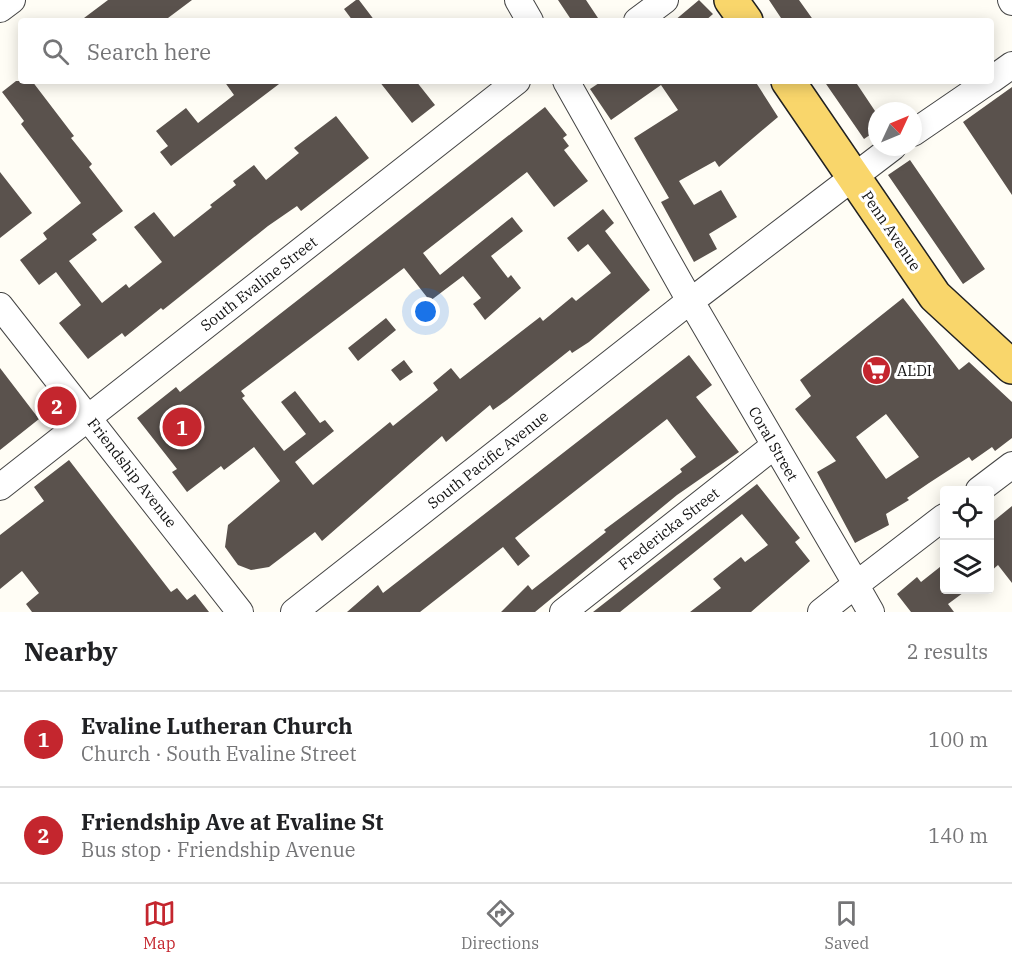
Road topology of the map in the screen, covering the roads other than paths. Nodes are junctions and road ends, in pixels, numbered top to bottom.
1 (12, 0) edge
2 (518, 0) edge
3 (664, 0) edge
4 (731, 0) edge
5 (0, 9) edge
6 (528, 18) edge
7 (642, 18) edge
8 (744, 18) edge
9 (1012, 65) edge
10 (994, 77) edge
11 (513, 84) edge
12 (568, 84) edge
13 (790, 84) edge
14 (984, 84) edge
15 (922, 127) edge
16 (880, 156) edge
17 (853, 175) junction
18 (691, 301) junction
19 (0, 306) edge
20 (1012, 367) edge
21 (88, 418) junction
22 (774, 446) junction
23 (1012, 465) edge
24 (984, 486) edge
25 (0, 487) edge
26 (940, 521) edge
27 (859, 590) edge
28 (240, 612) edge
29 (294, 612) edge
30 (563, 612) edge
31 (821, 612) edge

1 - 5 street
2 - 6 street
3 - 7 street
4 - 8 main road
9 - 10 street
11 - 21 street, South Evaline Street
12 - 18 street, Coral Street
13 - 17 main road, Penn Avenue
14 - 15 street
16 - 17 street, South Pacific Avenue
17 - 18 street, South Pacific Avenue
17 - 20 main road, Penn Avenue
18 - 22 street, Coral Street
18 - 29 street, South Pacific Avenue
19 - 21 street, Friendship Avenue
21 - 25 street, South Evaline Street
21 - 28 street, Friendship Avenue
22 - 27 street, Coral Street
22 - 30 street, Fredericka Street
23 - 24 street
26 - 27 street
27 - 31 street

